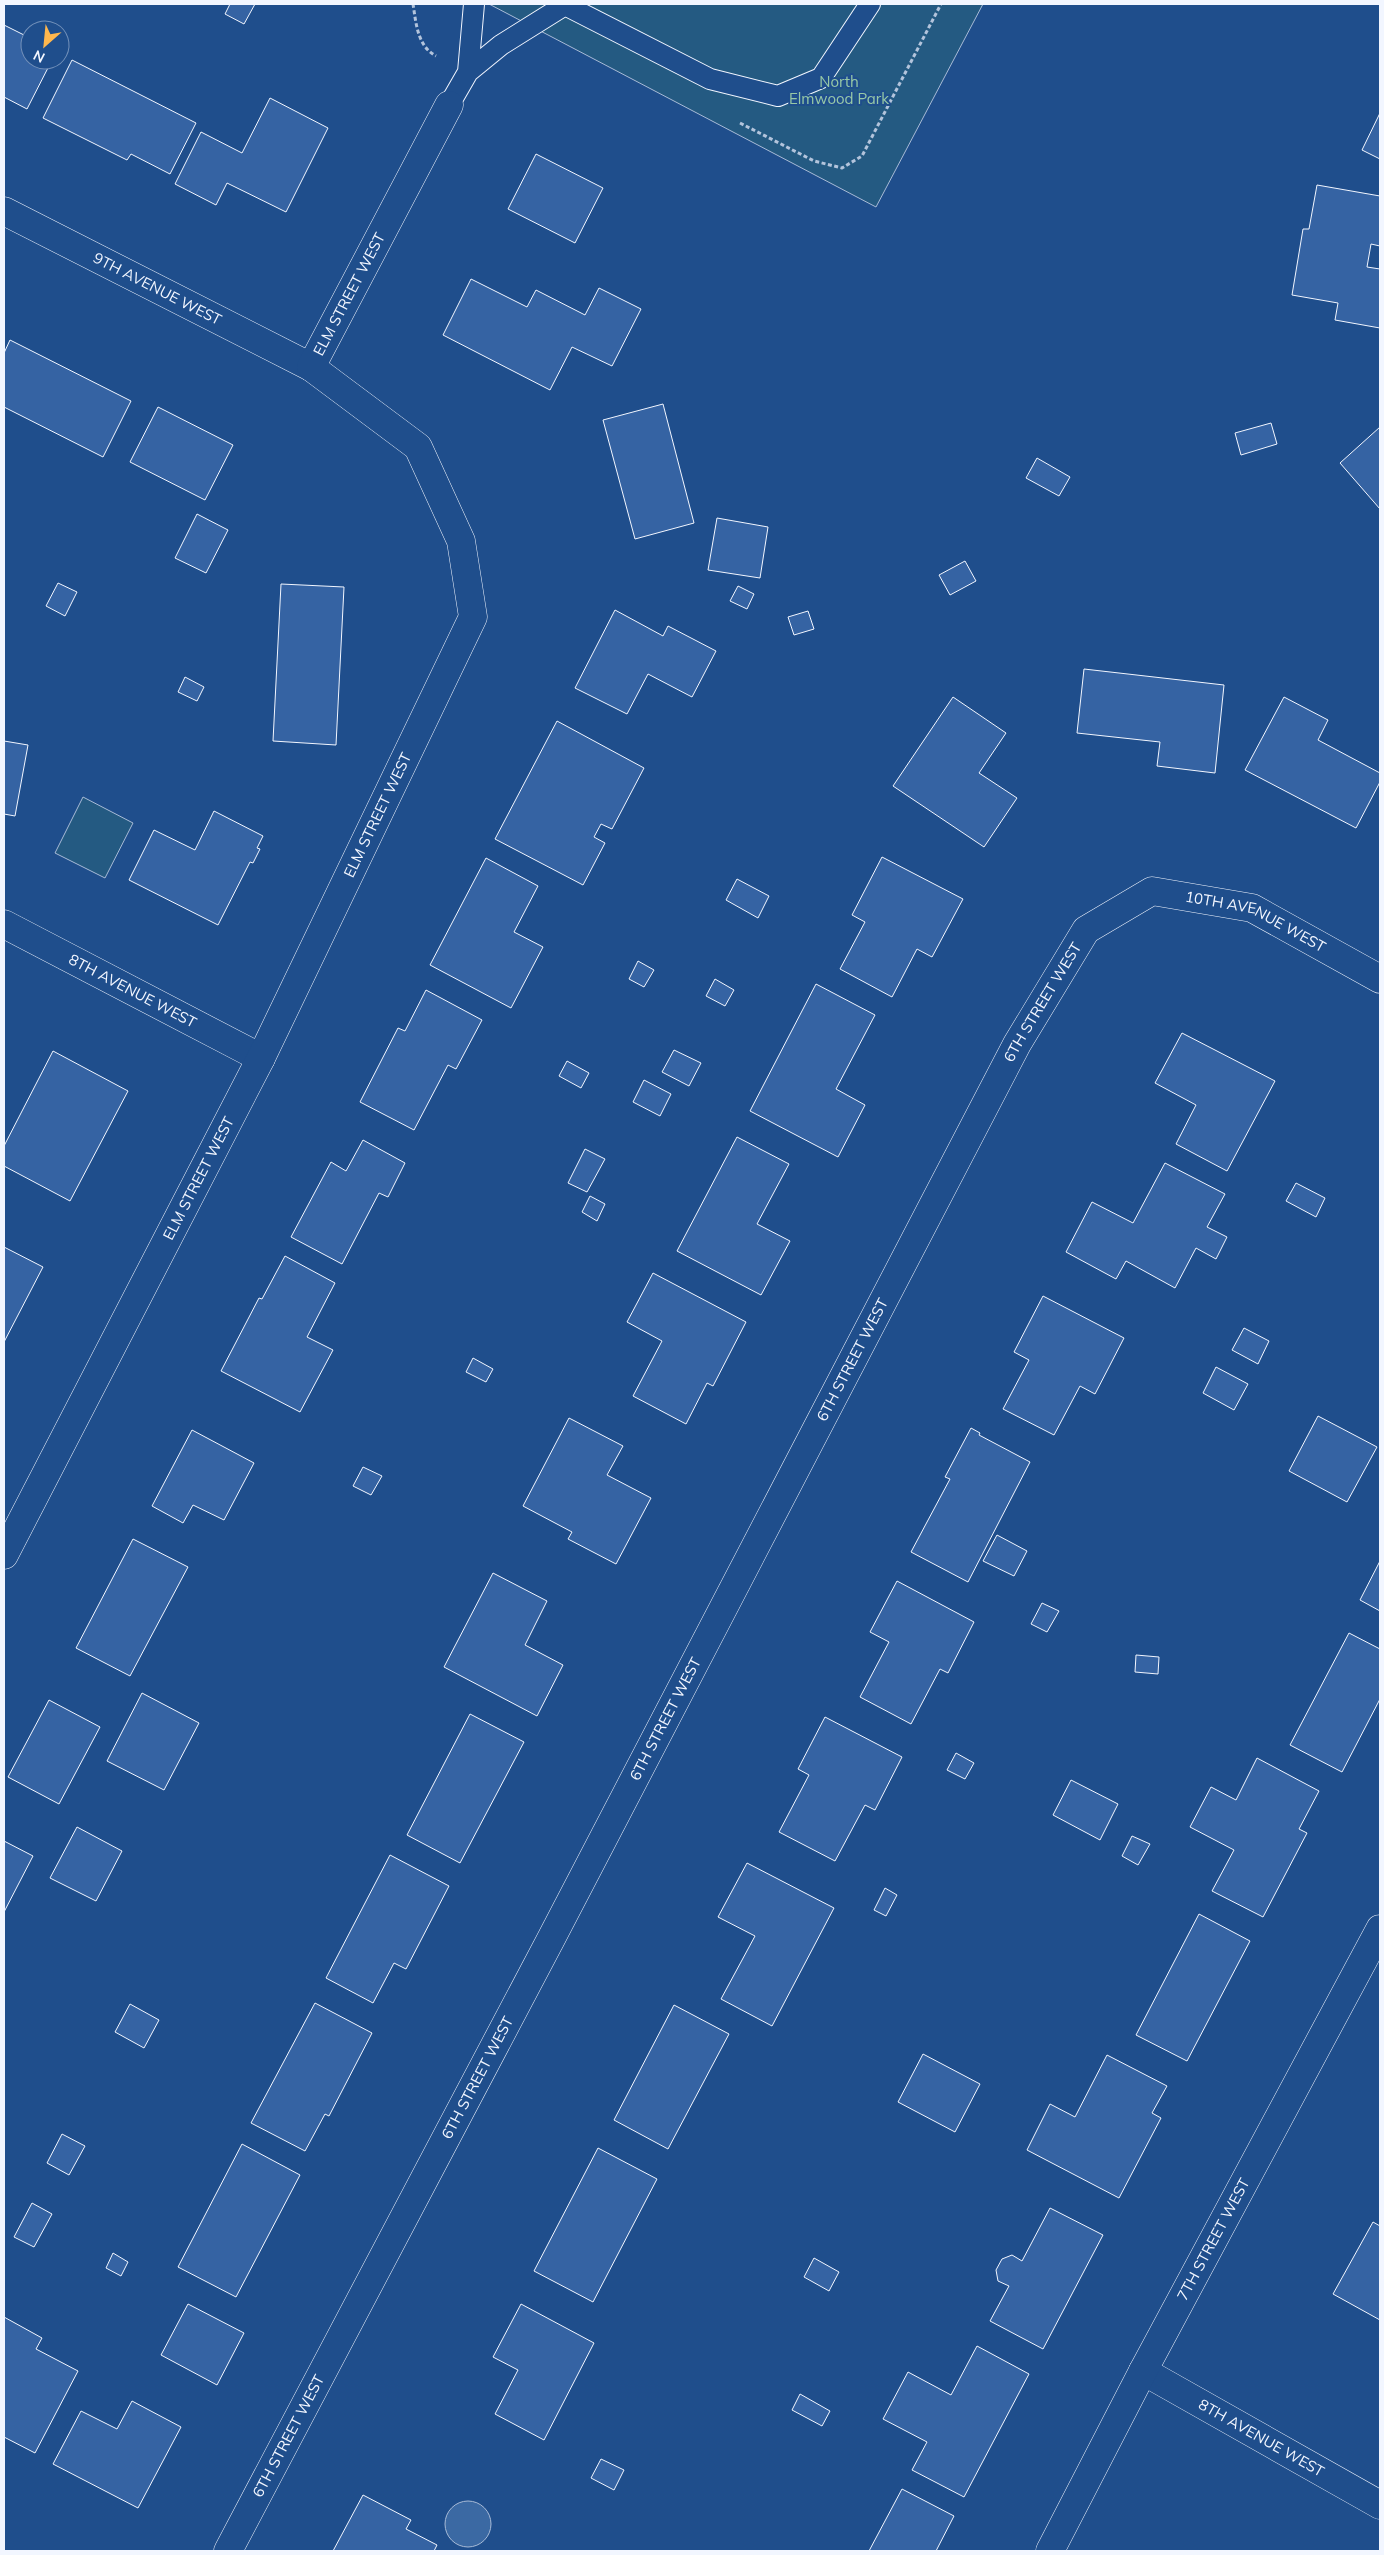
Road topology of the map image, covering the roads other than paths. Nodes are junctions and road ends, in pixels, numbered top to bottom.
1 (474, 4) edge
2 (564, 4) edge
3 (870, 4) edge
4 (468, 72) junction
5 (449, 105) joint
6 (4, 211) edge
7 (311, 367) junction
8 (1126, 906) joint
9 (4, 924) edge
10 (1380, 979) edge
11 (261, 1058) junction
12 (4, 1555) edge
13 (1380, 1929) edge
14 (1143, 2371) junction
15 (1380, 2505) edge
16 (228, 2551) edge
17 (1050, 2551) edge

1 - 4 lane
2 - 3 lane
2 - 4 lane
4 - 5 lane
5 - 7 street, ELM STREET WEST
6 - 7 street, 9TH AVENUE WEST
7 - 11 street, ELM STREET WEST
8 - 10 street, 10TH AVENUE WEST
8 - 16 street, 6TH STREET WEST
9 - 11 street, 8TH AVENUE WEST
11 - 12 street, ELM STREET WEST
13 - 14 street, 7TH STREET WEST
14 - 15 street, 8TH AVENUE WEST
14 - 17 street, 7TH STREET WEST

